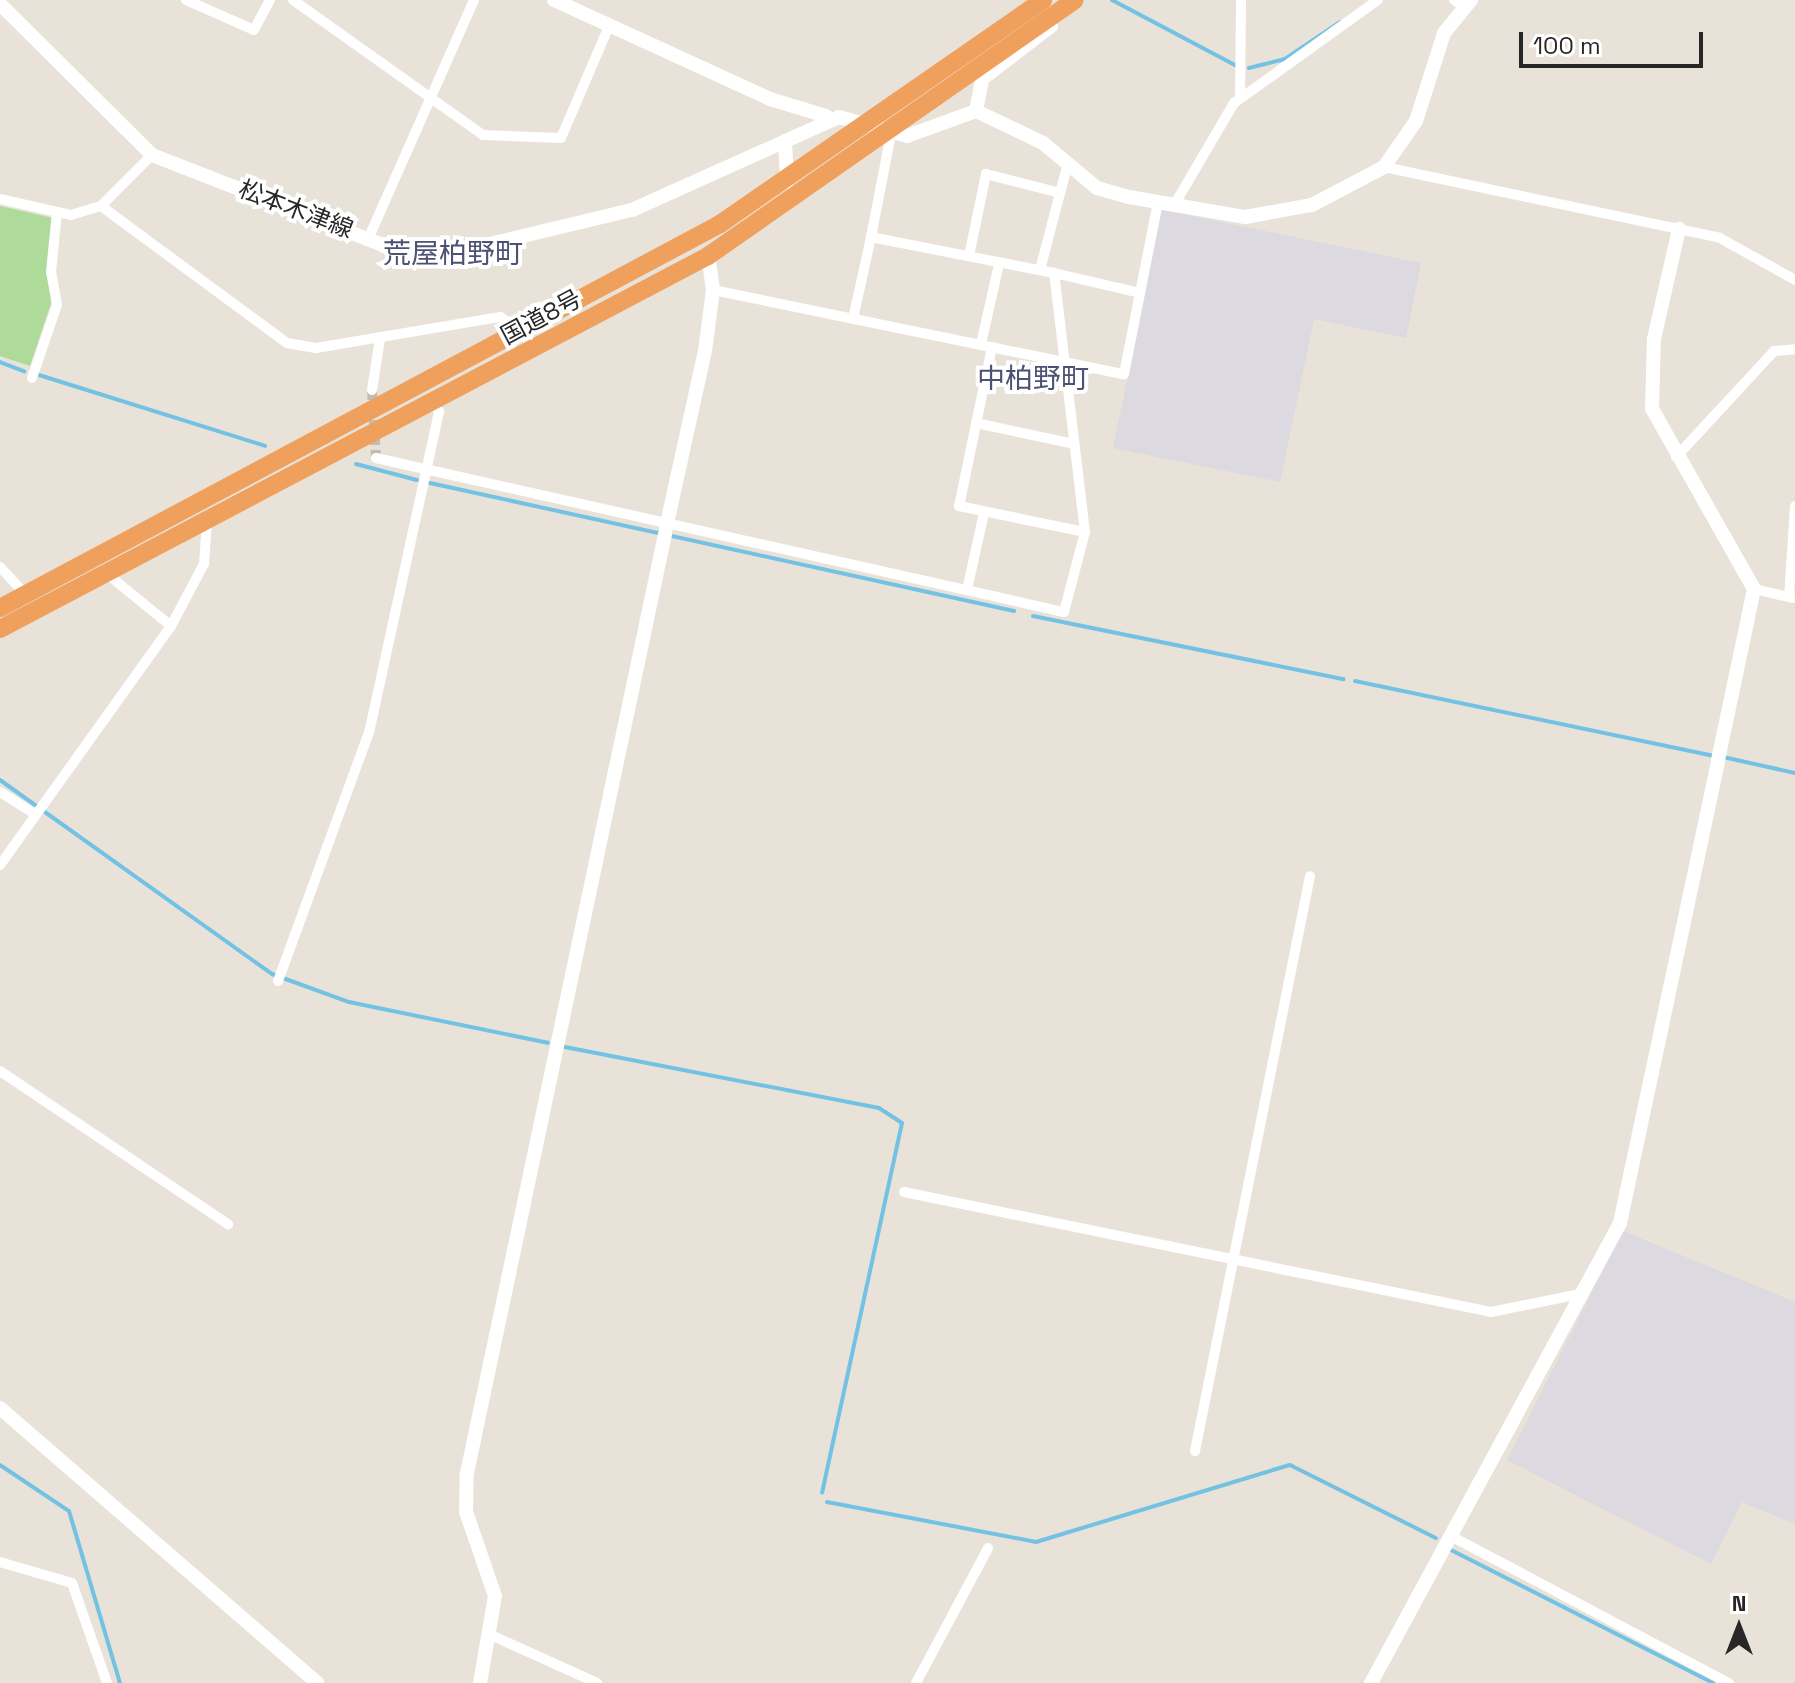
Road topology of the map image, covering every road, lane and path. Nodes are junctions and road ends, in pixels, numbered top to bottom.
1 (186, 0) edge
2 (270, 0) edge
3 (293, 0) edge
4 (474, 0) edge
5 (554, 0) edge
6 (1043, 0) edge
7 (1241, 0) edge
8 (1378, 0) edge
9 (1463, 2) edge
10 (1071, 3) edge
11 (0, 4) edge
12 (609, 26) junction
13 (431, 98) junction
14 (1240, 98) junction
15 (976, 111) junction
16 (839, 117) junction
17 (870, 126) junction
18 (891, 134) junction
19 (785, 141) junction
20 (152, 155) junction
21 (1067, 166) junction
22 (1384, 167) junction
23 (787, 183) junction
24 (1060, 193) junction
25 (0, 199) edge
26 (1166, 205) junction
27 (101, 206) junction
28 (57, 212) junction
29 (1679, 229) junction
30 (369, 237) junction
31 (871, 237) junction
32 (708, 256) junction
33 (969, 256) junction
34 (999, 264) junction
35 (1040, 270) junction
36 (1054, 273) junction
37 (1795, 280) edge
38 (713, 290) junction
39 (1140, 293) junction
40 (853, 319) junction
41 (525, 332) junction
42 (380, 339) junction
43 (981, 344) junction
44 (992, 347) junction
45 (1795, 349) edge
46 (1067, 364) junction
47 (32, 378) dead end
48 (372, 390) tunnel mouth
49 (433, 401) junction
50 (976, 423) junction
51 (1074, 444) junction
52 (1676, 457) junction
53 (376, 458) dead end
54 (425, 470) junction
55 (1795, 506) edge
56 (984, 513) junction
57 (207, 521) junction
58 (666, 528) junction
59 (1085, 532) junction
60 (0, 567) edge
61 (106, 573) junction
62 (1754, 589) junction
63 (967, 590) junction
64 (25, 594) junction
65 (1792, 598) edge
66 (0, 608) edge
67 (171, 626) junction
68 (0, 629) edge
69 (0, 792) edge
70 (38, 810) junction
71 (0, 865) edge
72 (1310, 876) dead end
73 (279, 976) dead end
74 (0, 1071) edge
75 (904, 1192) dead end
76 (228, 1224) dead end
77 (1232, 1261) junction
78 (1587, 1292) junction
79 (0, 1408) edge
80 (1195, 1451) dead end
81 (1449, 1535) junction
82 (988, 1548) dead end
83 (0, 1562) edge
84 (493, 1636) junction
85 (107, 1683) edge
86 (317, 1683) edge
87 (480, 1683) edge
88 (597, 1683) edge
89 (916, 1683) edge
90 (1371, 1683) edge
91 (1726, 1683) edge

1 - 2 street
3 - 13 street
4 - 13 street
5 - 12 street
6 - 17 highway, 国道8号
7 - 14 street
8 - 14 street
9 - 22 street
10 - 15 street
10 - 18 highway, 国道8号
11 - 20 street, 松本木津線
12 - 13 street
12 - 16 street
13 - 30 street
14 - 26 street
15 - 18 street
15 - 21 street
16 - 17 street
16 - 19 street, 松本木津線
17 - 18 street
17 - 23 highway, 国道8号
18 - 31 street
18 - 32 highway, 国道8号
19 - 23 street
19 - 30 street, 松本木津線
20 - 27 street
20 - 30 street, 松本木津線
21 - 24 street
21 - 26 street
22 - 26 street
22 - 29 street
23 - 41 highway, 国道8号
24 - 33 street
24 - 35 street
25 - 28 street
26 - 39 street
27 - 28 street
27 - 42 street
28 - 47 street
29 - 37 street
29 - 52 street
31 - 33 street
31 - 40 street
32 - 38 street
32 - 49 highway, 国道8号
33 - 34 street
34 - 35 street
34 - 43 street
35 - 36 street
36 - 39 street
36 - 46 street
38 - 40 street
38 - 58 street
39 - 46 street
40 - 43 street
41 - 42 street
41 - 64 highway, 国道8号
42 - 48 street
43 - 44 street
44 - 46 street
44 - 50 street
45 - 52 street
46 - 51 street
49 - 54 street
49 - 57 highway, 国道8号
50 - 51 street
50 - 56 street
51 - 59 street
52 - 62 street
53 - 54 street
54 - 58 street
54 - 73 street
55 - 65 street
56 - 59 street
56 - 63 street
57 - 61 highway, 国道8号
57 - 67 street
58 - 63 street
58 - 84 street
59 - 63 street
60 - 64 street
61 - 67 street
61 - 68 highway, 国道8号
62 - 65 street
62 - 78 street
64 - 66 highway, 国道8号
67 - 70 street
69 - 70 street
70 - 71 street
72 - 77 street
74 - 76 street
75 - 77 street
77 - 78 street
77 - 80 street
78 - 81 street
79 - 86 street
81 - 90 street
81 - 91 street
82 - 89 street
83 - 85 street
84 - 87 street
84 - 88 street

